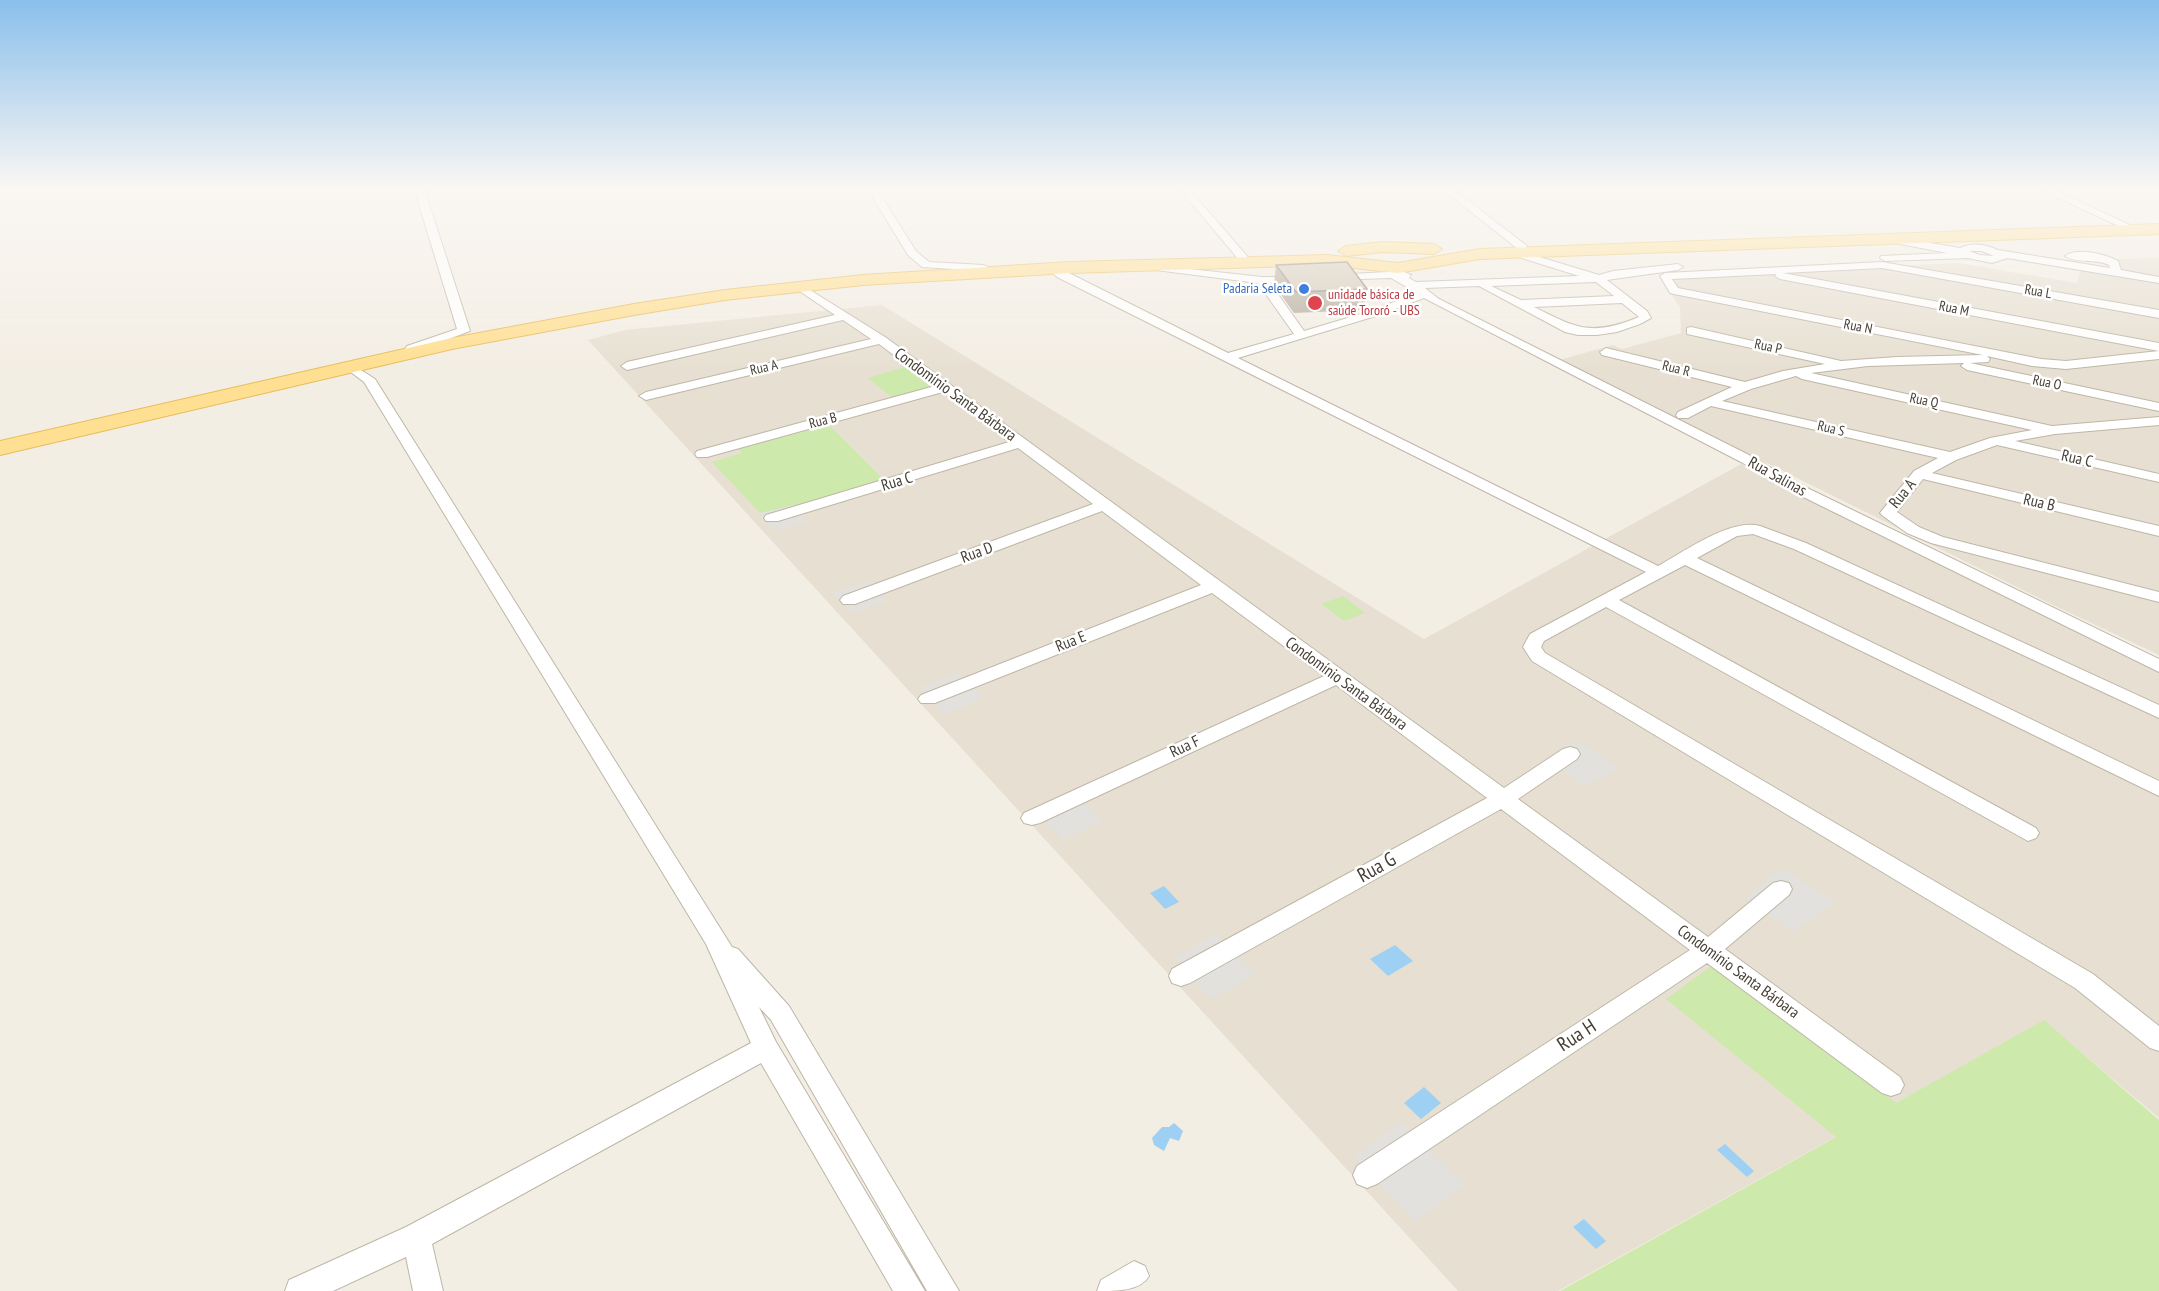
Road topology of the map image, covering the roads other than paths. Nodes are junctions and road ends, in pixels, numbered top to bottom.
1 (438, 248) edge
2 (909, 248) edge
3 (1235, 248) edge
4 (1396, 248) joint
5 (1404, 248) edge
6 (1562, 248) edge
7 (1572, 248) edge
8 (1943, 248) edge
9 (1951, 248) edge
10 (1972, 248) edge
11 (1991, 248) edge
12 (1518, 250) junction
13 (1964, 252) junction
14 (1997, 256) junction
15 (2022, 257) junction
16 (1243, 258) junction
17 (1420, 264) junction
18 (1140, 265) junction
19 (984, 267) junction
20 (2065, 267) junction
21 (1053, 269) junction
22 (1749, 271) junction
23 (2116, 272) junction
24 (1385, 275) junction
25 (1599, 279) junction
26 (1262, 280) junction
27 (2159, 282) edge
28 (1482, 283) junction
29 (799, 286) junction
30 (1625, 299) junction
31 (1518, 304) junction
32 (2159, 314) edge
33 (843, 317) junction
34 (1690, 331) dead end
35 (1300, 334) junction
36 (881, 340) junction
37 (2159, 347) edge
38 (411, 349) junction
39 (1606, 352) dead end
40 (2159, 355) edge
41 (1228, 357) junction
42 (1935, 360) junction
43 (2042, 363) junction
44 (1846, 364) junction
45 (627, 366) dead end
46 (350, 367) junction
47 (1793, 373) junction
48 (1746, 386) junction
49 (945, 387) junction
50 (646, 396) dead end
51 (1710, 402) junction
52 (2159, 407) edge
53 (1683, 415) dead end
54 (2159, 421) edge
55 (2142, 424) junction
56 (2159, 428) edge
57 (2055, 430) junction
58 (1995, 441) junction
59 (0, 442) edge
60 (1020, 443) junction
61 (0, 448) edge
62 (702, 454) dead end
63 (1951, 457) junction
64 (1919, 474) junction
65 (2159, 478) edge
66 (1104, 505) junction
67 (772, 518) dead end
68 (2159, 531) edge
69 (1684, 558) junction
70 (1658, 572) junction
71 (1214, 586) junction
72 (2159, 597) edge
73 (849, 600) dead end
74 (1605, 600) junction
75 (2159, 666) edge
76 (1338, 677) junction
77 (928, 699) dead end
78 (2159, 712) edge
79 (1570, 754) dead end
80 (2159, 789) edge
81 (1503, 799) junction
82 (1032, 818) dead end
83 (2028, 833) dead end
84 (1781, 889) dead end
85 (717, 941) junction
86 (1708, 950) junction
87 (1181, 976) dead end
88 (2159, 1040) edge
89 (766, 1048) junction
90 (1892, 1085) dead end
91 (1367, 1175) dead end
92 (416, 1237) junction
93 (300, 1291) edge
94 (428, 1291) edge
95 (910, 1291) edge
96 (944, 1291) edge

1 - 38 street
2 - 19 street
3 - 16 street
4 - 17 main road
4 - 24 main road
5 - 12 main road
6 - 12 main road
7 - 12 main road
8 - 13 street
9 - 13 street
10 - 13 street
11 - 14 street
12 - 17 main road
12 - 25 street
13 - 14 street
13 - 25 street
14 - 15 street
14 - 20 street
15 - 20 street
15 - 23 street
16 - 19 main road
16 - 24 main road
17 - 24 street
17 - 24 main road
18 - 21 main road
18 - 24 main road
18 - 26 street
19 - 38 main road
20 - 23 street
20 - 27 street
21 - 29 main road
21 - 41 street
22 - 32 street, Rua L
22 - 37 street, Rua M
22 - 43 street, Rua N
23 - 27 street
24 - 26 street
24 - 28 street
24 - 35 street
24 - 75 street, Rua Salinas
25 - 28 street
25 - 30 street
26 - 35 street
28 - 31 street
29 - 33 street, Condomínio Santa Bárbara
29 - 46 main road
30 - 31 street
30 - 31 street
33 - 36 street, Condomínio Santa Bárbara
33 - 45 street
34 - 44 street, Rua P
35 - 41 street
36 - 49 street, Condomínio Santa Bárbara
36 - 50 street, Rua A
38 - 59 main road
39 - 48 street, Rua R
40 - 43 street
41 - 70 street
42 - 43 street
42 - 44 street
42 - 52 street, Rua O
44 - 47 street
46 - 61 main road
46 - 85 street
47 - 48 street
47 - 57 street, Rua Q
48 - 51 street
49 - 60 street, Condomínio Santa Bárbara
49 - 62 street, Rua B
51 - 53 street
51 - 63 street, Rua S
54 - 55 street, Rua A
55 - 56 street
55 - 57 street, Rua A
57 - 58 street, Rua A
58 - 63 street, Rua A
58 - 65 street, Rua C
60 - 66 street, Condomínio Santa Bárbara
60 - 67 street, Rua C
63 - 64 street, Rua A
64 - 68 street, Rua B
64 - 72 street, Rua A
66 - 71 street, Condomínio Santa Bárbara
66 - 73 street, Rua D
69 - 70 street
69 - 78 street
69 - 80 street
70 - 74 street
71 - 76 street, Condomínio Santa Bárbara
71 - 77 street, Rua E
74 - 83 street
74 - 88 street
76 - 81 street, Condomínio Santa Bárbara
76 - 82 street, Rua F
79 - 81 street, Rua G
81 - 86 street, Condomínio Santa Bárbara
81 - 87 street, Rua G
84 - 86 street, Rua H
85 - 89 street
85 - 96 street
86 - 90 street, Condomínio Santa Bárbara
86 - 91 street, Rua H
89 - 92 street
89 - 95 street
92 - 93 street
92 - 94 street

